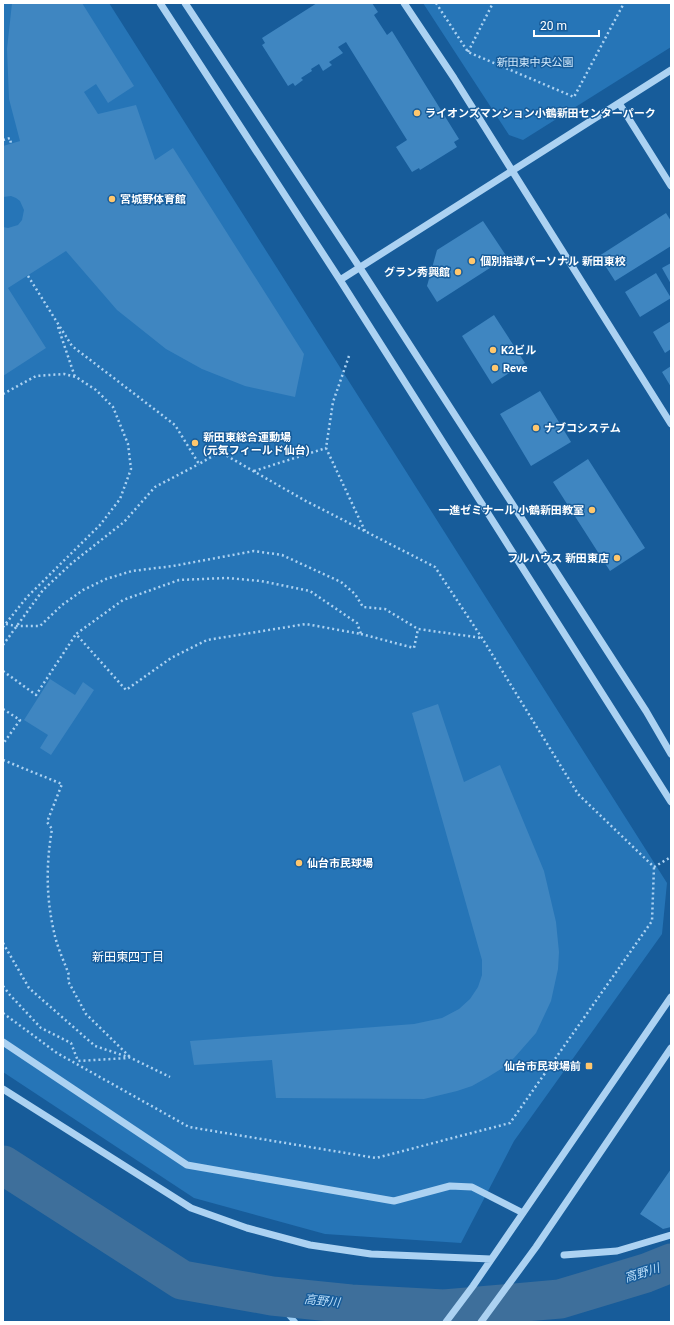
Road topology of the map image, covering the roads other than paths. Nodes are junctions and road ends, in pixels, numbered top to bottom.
1 (160, 3) edge
2 (185, 3) edge
3 (404, 3) edge
4 (671, 70) edge
5 (619, 103) junction
6 (511, 171) junction
7 (671, 186) edge
8 (360, 268) junction
9 (340, 280) junction
10 (671, 424) edge
11 (671, 754) edge
12 (671, 802) edge
13 (671, 997) edge
14 (3, 1042) edge
15 (671, 1048) edge
16 (3, 1090) edge
17 (523, 1213) junction
18 (671, 1235) edge
19 (564, 1255) dead end
20 (491, 1259) junction
21 (446, 1322) edge
22 (481, 1322) edge

1 - 9 street
2 - 8 street
3 - 6 street
4 - 5 street
5 - 6 street
5 - 7 street
6 - 8 street
6 - 10 street
8 - 9 street
8 - 11 street
9 - 12 street
13 - 17 street
14 - 17 street
15 - 22 street
16 - 20 street
17 - 20 street
18 - 19 street
20 - 21 street

